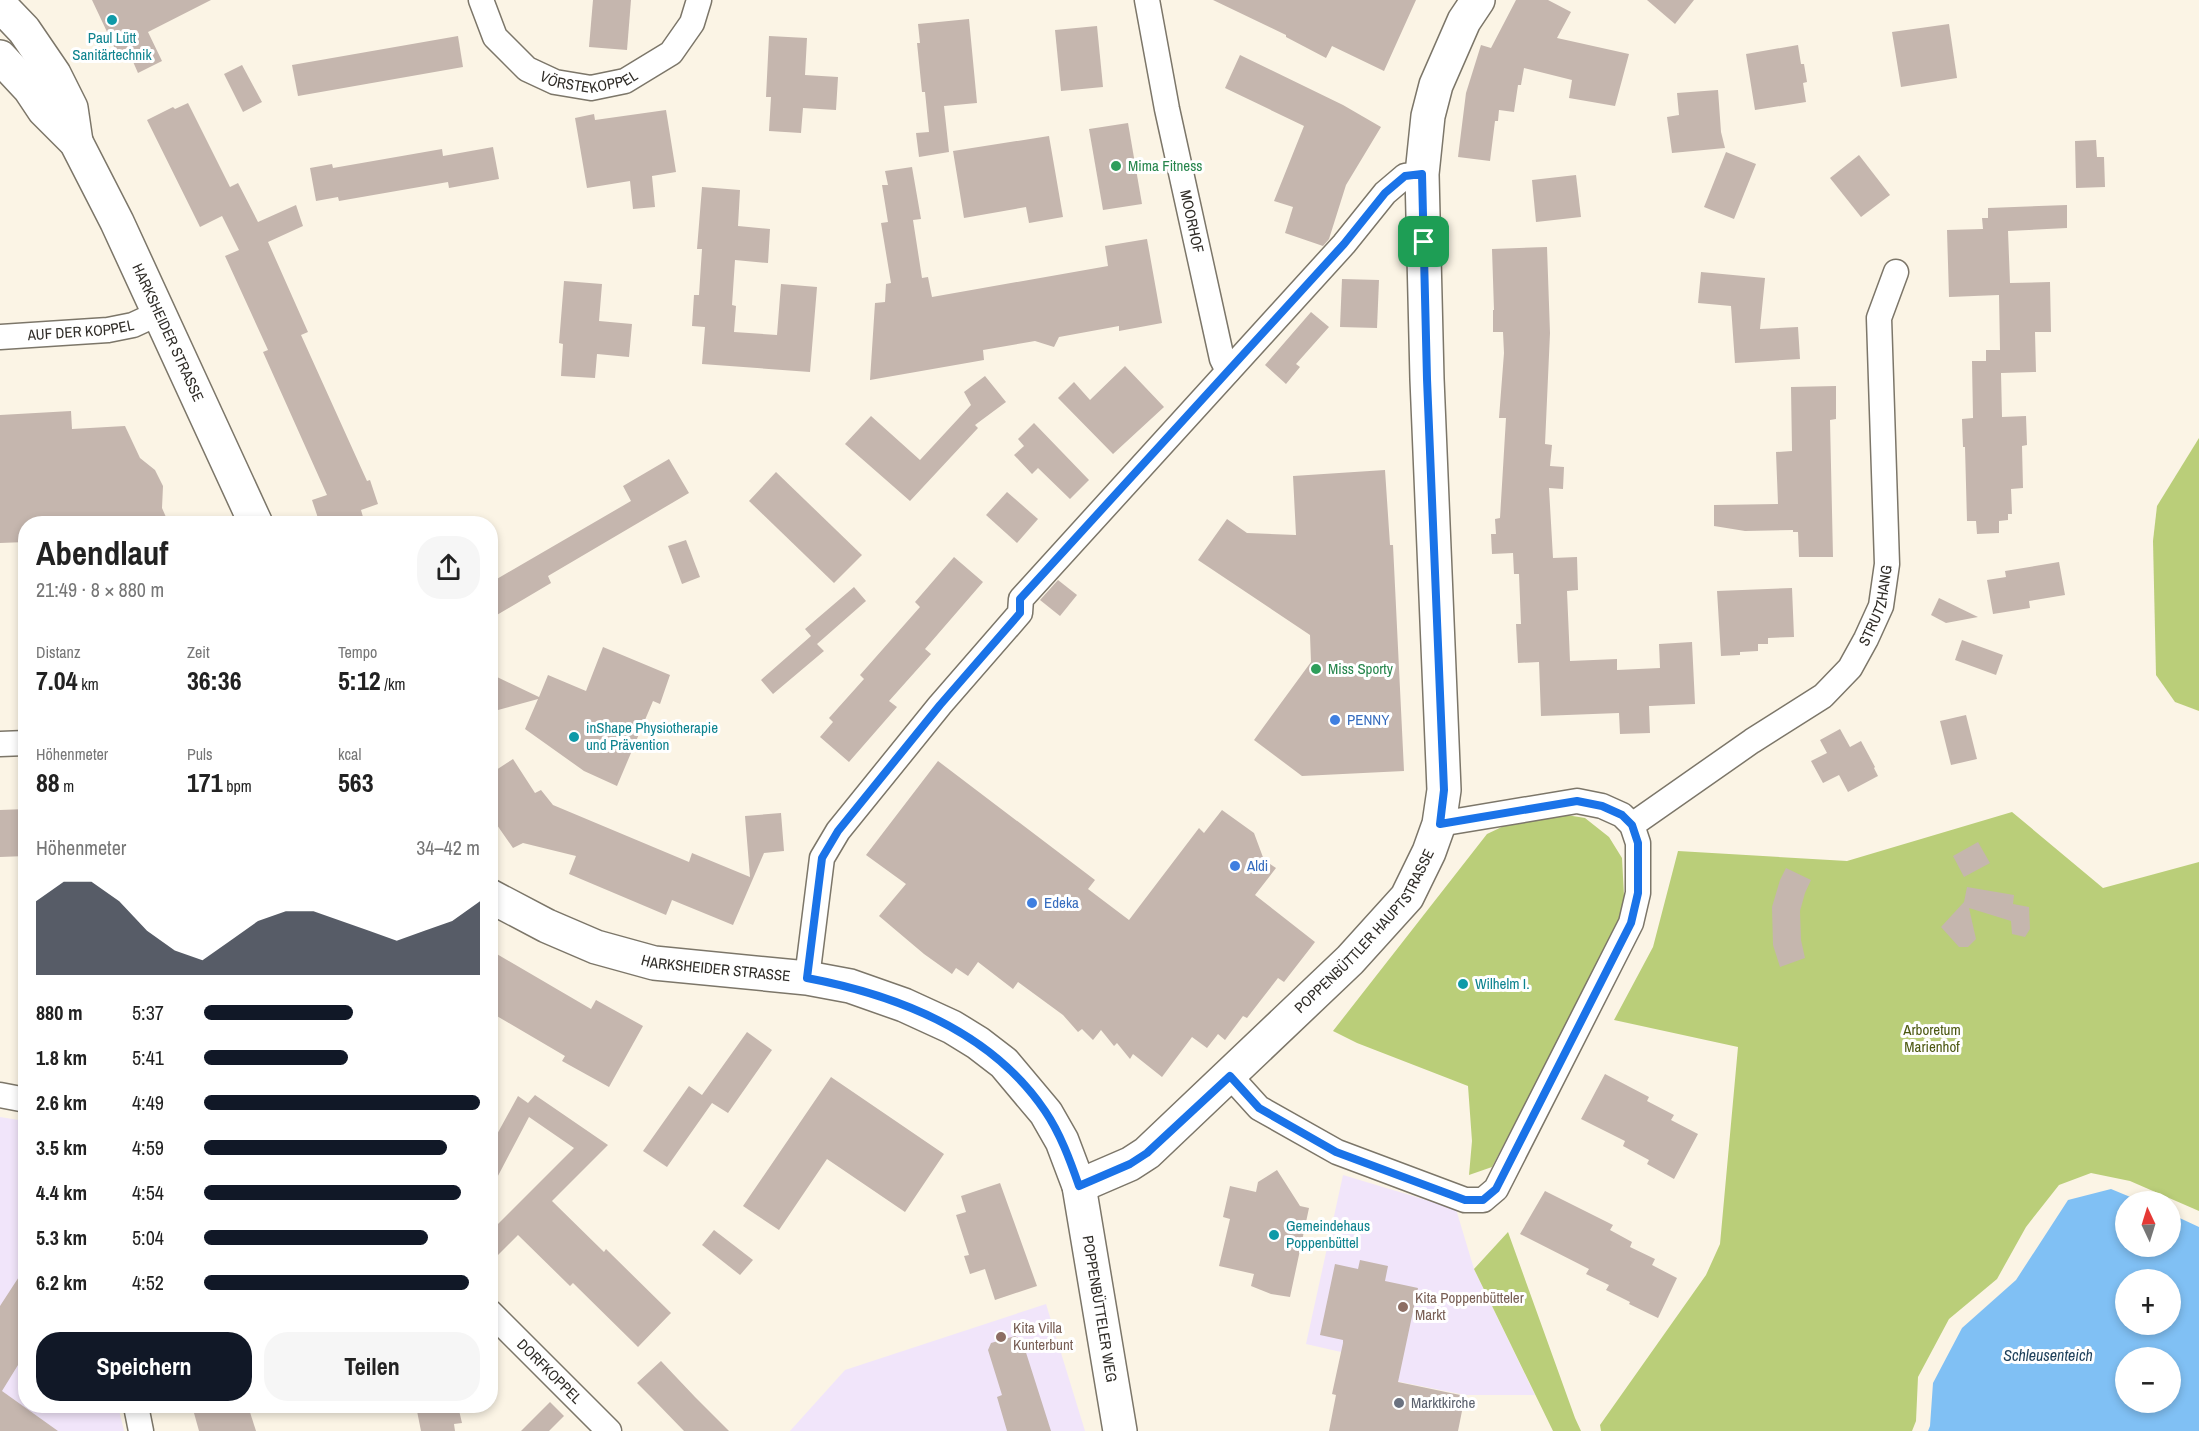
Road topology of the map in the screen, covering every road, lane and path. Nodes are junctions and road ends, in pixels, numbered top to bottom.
1 (481, 0) edge
2 (699, 0) edge
3 (1147, 0) edge
4 (1478, 0) edge
5 (7, 10) edge
6 (0, 57) edge
7 (76, 142) junction
8 (1422, 174) junction
9 (1896, 272) dead end
10 (159, 313) junction
11 (0, 337) edge
12 (1228, 371) junction
13 (252, 516) edge
14 (18, 743) edge
15 (0, 744) edge
16 (1440, 824) junction
17 (1632, 825) junction
18 (498, 900) edge
19 (807, 978) junction
20 (1230, 1076) junction
21 (0, 1095) edge
22 (18, 1098) edge
23 (1079, 1186) junction
24 (498, 1320) edge
25 (137, 1413) edge
26 (141, 1431) edge
27 (609, 1431) edge
28 (1120, 1431) edge

1 - 2 street, VÖRSTEKOPPEL
3 - 12 street, MOORHOF
4 - 8 main road, POPPENBÜTTLER HAUPTSTRASSE
5 - 7 main road, HARKSHEIDER STRASSE
6 - 7 main road, HARKSHEIDER STRASSE
7 - 10 main road, HARKSHEIDER STRASSE
8 - 12 street
8 - 16 main road, POPPENBÜTTLER HAUPTSTRASSE
9 - 17 street, STRUTZHANG
10 - 11 street, AUF DER KOPPEL
10 - 13 main road, HARKSHEIDER STRASSE
12 - 19 street
14 - 15 street
16 - 17 street
16 - 20 main road, POPPENBÜTTLER HAUPTSTRASSE
17 - 20 street
18 - 19 main road, HARKSHEIDER STRASSE
19 - 23 main road, HARKSHEIDER STRASSE
20 - 23 main road, POPPENBÜTTLER HAUPTSTRASSE
21 - 22 street
23 - 28 main road, POPPENBÜTTELER WEG
24 - 27 street, DORFKOPPEL
25 - 26 street

